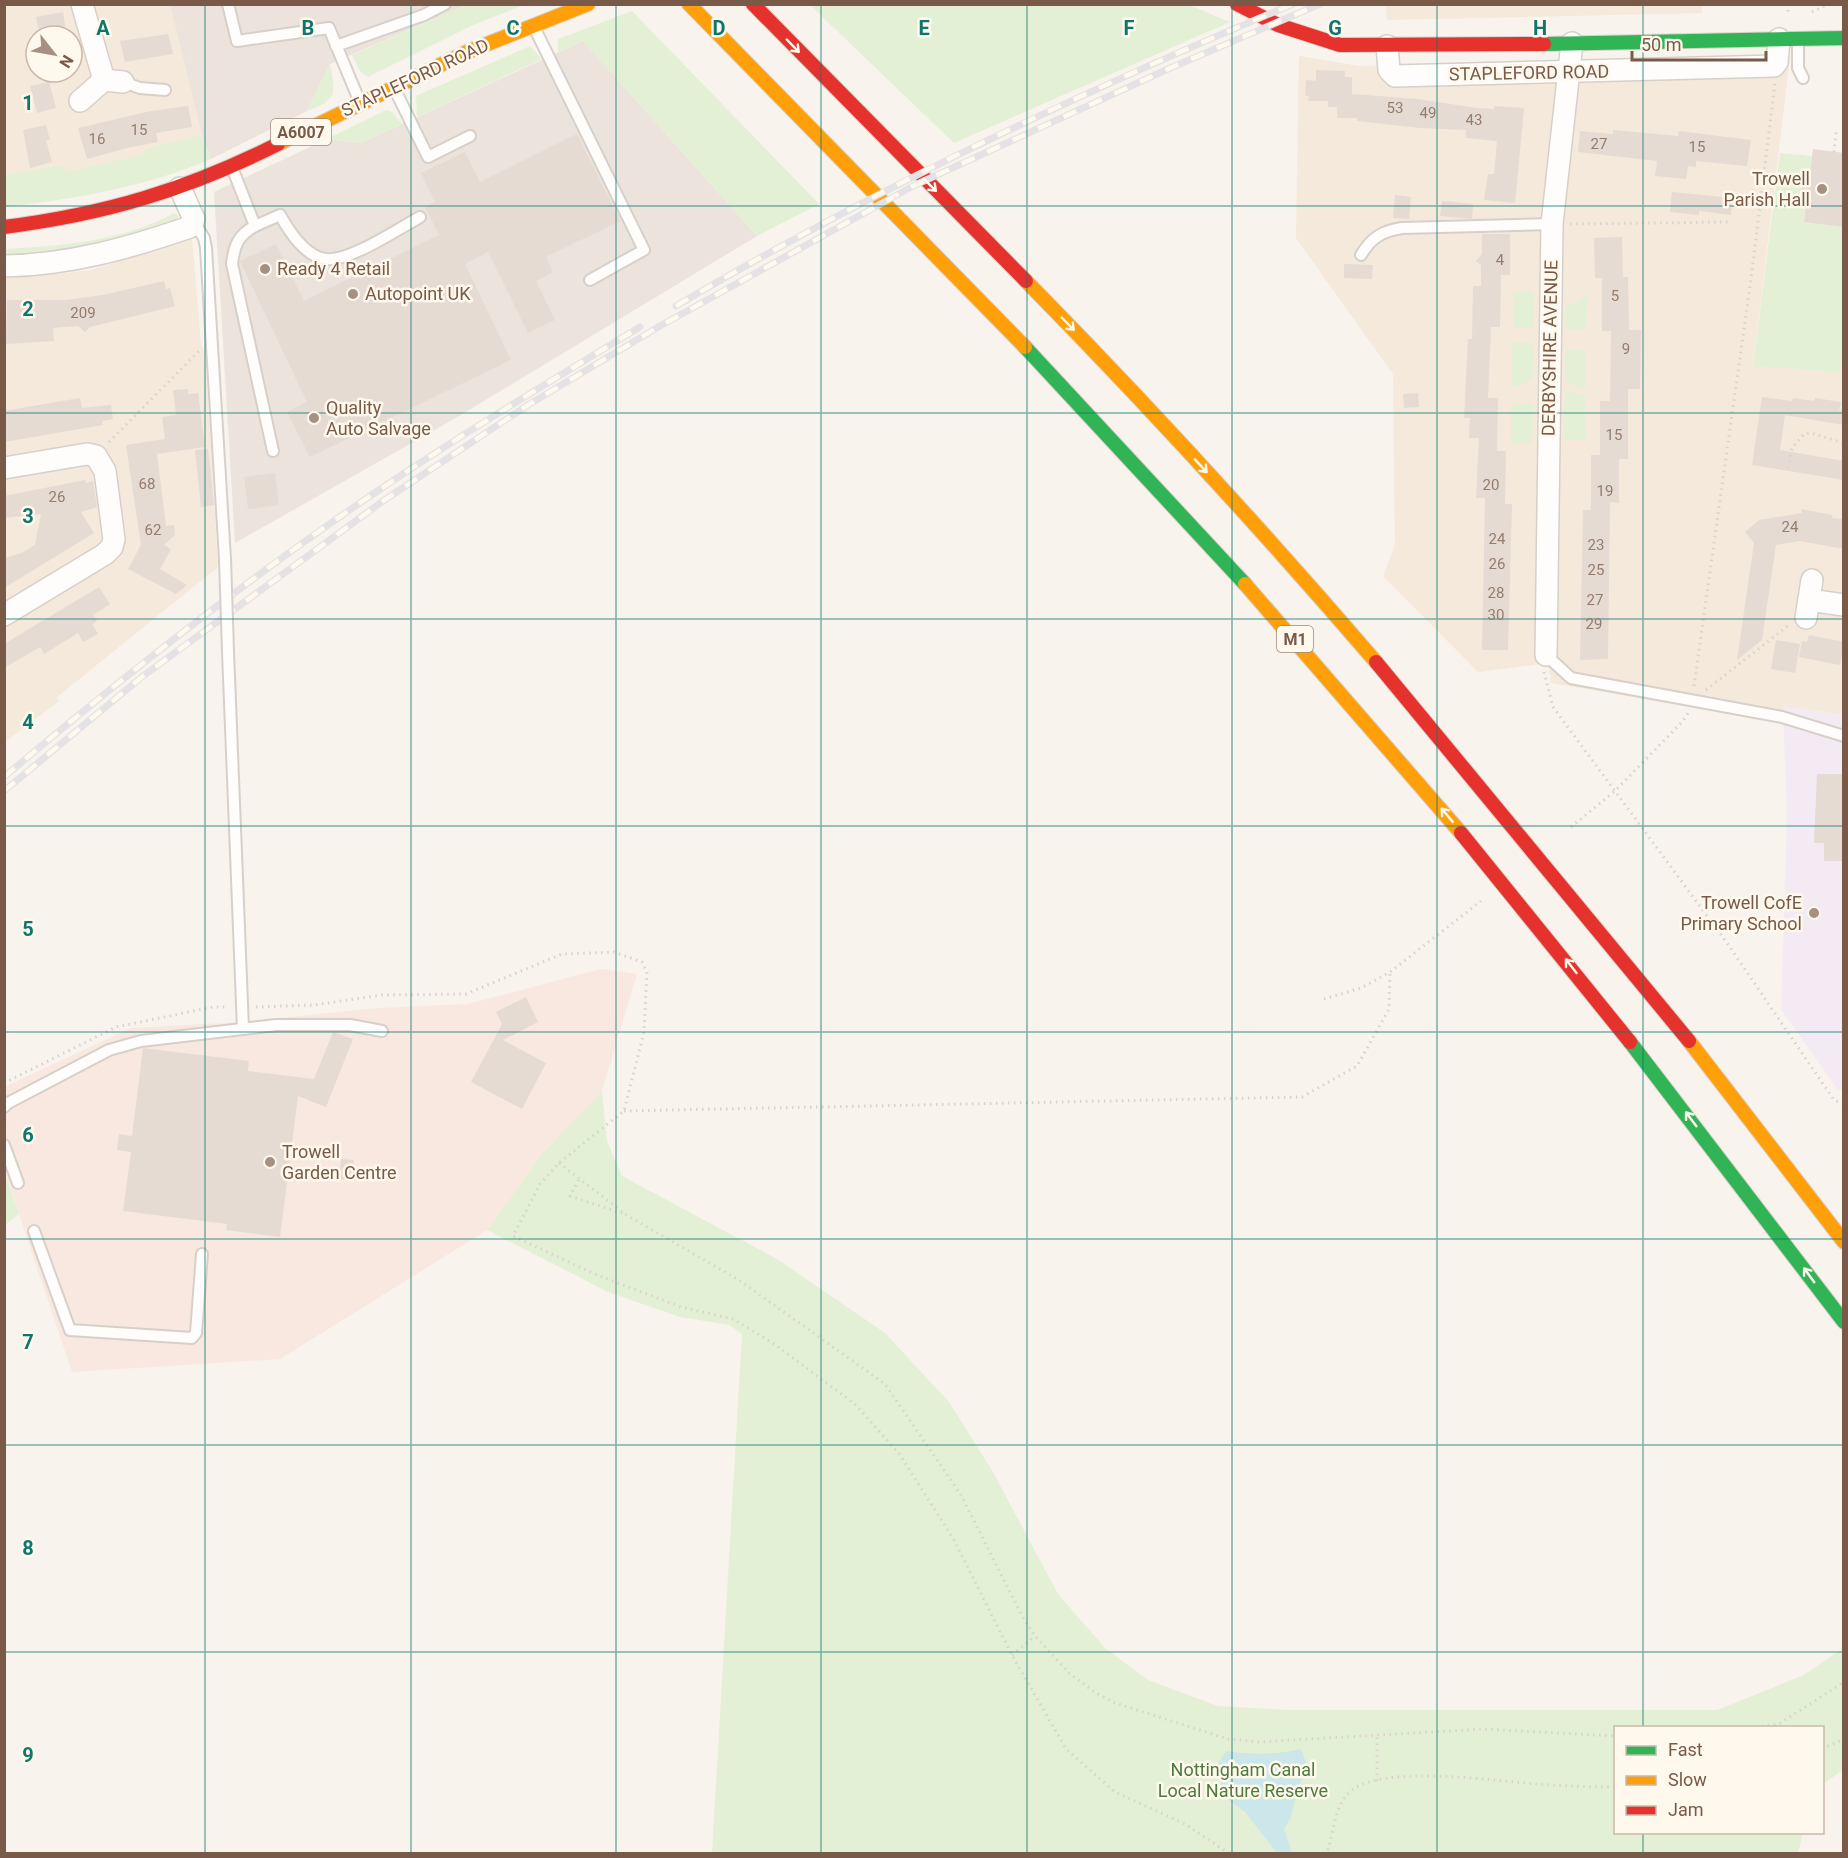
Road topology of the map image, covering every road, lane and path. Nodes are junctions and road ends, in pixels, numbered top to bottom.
1 (82, 4) edge
2 (228, 4) edge
3 (445, 4) edge
4 (588, 4) edge
5 (689, 4) edge
6 (753, 4) edge
7 (1237, 4) edge
8 (532, 24) junction
9 (1844, 38) edge
10 (1789, 39) junction
11 (1572, 43) junction
12 (336, 46) junction
13 (1387, 46) junction
14 (1774, 66) junction
15 (1570, 72) junction
16 (1803, 78) dead end
17 (114, 81) junction
18 (393, 87) junction
19 (165, 90) dead end
20 (80, 101) dead end
21 (360, 103) junction
22 (1836, 132) dead end
23 (470, 136) dead end
24 (1834, 152) dead end
25 (232, 167) junction
26 (180, 188) junction
27 (420, 218) dead end
28 (194, 222) junction
29 (1731, 222) dead end
30 (1552, 224) junction
31 (255, 226) junction
32 (4, 227) edge
33 (1361, 255) dead end
34 (4, 266) edge
35 (590, 280) dead end
36 (211, 339) junction
37 (1844, 443) edge
38 (273, 451) dead end
39 (96, 456) junction
40 (4, 468) edge
41 (1788, 468) dead end
42 (1809, 599) joint
43 (1844, 605) edge
44 (4, 615) edge
45 (1546, 655) junction
46 (1696, 701) junction
47 (1844, 736) edge
48 (1615, 791) junction
49 (1571, 827) dead end
50 (1481, 901) dead end
51 (1390, 972) junction
52 (1324, 999) dead end
53 (243, 1007) junction
54 (243, 1029) junction
55 (381, 1031) dead end
56 (1844, 1104) edge
57 (4, 1107) edge
58 (624, 1111) junction
59 (4, 1144) edge
60 (559, 1162) junction
61 (579, 1180) junction
62 (18, 1183) dead end
63 (628, 1216) junction
64 (34, 1231) dead end
65 (1844, 1242) edge
66 (202, 1254) dead end
67 (1844, 1322) edge
68 (1035, 1636) junction
69 (1012, 1655) junction
70 (1844, 1682) edge
71 (1764, 1726) edge
72 (1377, 1734) junction
73 (1614, 1736) edge
74 (1844, 1739) edge
75 (1824, 1748) edge
76 (1377, 1781) junction
77 (1614, 1787) edge
78 (1230, 1854) edge
79 (1323, 1854) edge

1 - 17 street
2 - 12 lane
3 - 12 lane
4 - 8 main road, STAPLEFORD ROAD / A6007
67 -> 5 main road, M1
6 -> 65 main road, M1
7 - 13 main road, STAPLEFORD ROAD
8 - 18 main road, STAPLEFORD ROAD / A6007
8 - 35 lane
9 - 10 main road, STAPLEFORD ROAD
10 - 11 main road, STAPLEFORD ROAD
10 - 14 street
10 - 16 lane
11 - 13 main road, STAPLEFORD ROAD
11 - 15 street, DERBYSHIRE AVENUE
12 - 21 lane
13 - 15 street, STAPLEFORD ROAD
14 - 15 street, STAPLEFORD ROAD
14 - 46 path
15 - 30 street, DERBYSHIRE AVENUE
17 - 19 lane
17 - 20 street
18 - 21 main road, STAPLEFORD ROAD / A6007
18 - 23 lane
21 - 25 main road, STAPLEFORD ROAD / A6007
22 - 24 path
25 - 26 main road, STAPLEFORD ROAD / A6007
25 - 31 lane
26 - 28 street
26 - 32 main road, STAPLEFORD ROAD / A6007
27 - 31 lane
28 - 34 street
28 - 36 lane
29 - 30 path
30 - 33 lane
30 - 45 street, DERBYSHIRE AVENUE
31 - 38 lane
36 - 39 path
36 - 53 lane, bridge
37 - 41 path
39 - 40 street
39 - 44 street
42 - 43 street
42 - 46 path
45 - 46 lane
45 - 48 path
46 - 47 lane
46 - 48 path
48 - 49 path
48 - 56 path
50 - 51 path
51 - 52 path
51 - 58 path
53 - 54 lane
53 - 58 path
54 - 55 lane
54 - 57 lane
58 - 60 path
59 - 62 lane
60 - 61 path
60 - 69 path
61 - 63 path
61 - 63 path
63 - 68 path
64 - 66 lane
68 - 69 path
68 - 72 path
69 - 78 path
70 - 71 path
72 - 73 path
72 - 76 path
74 - 75 path
76 - 77 path
76 - 79 path

